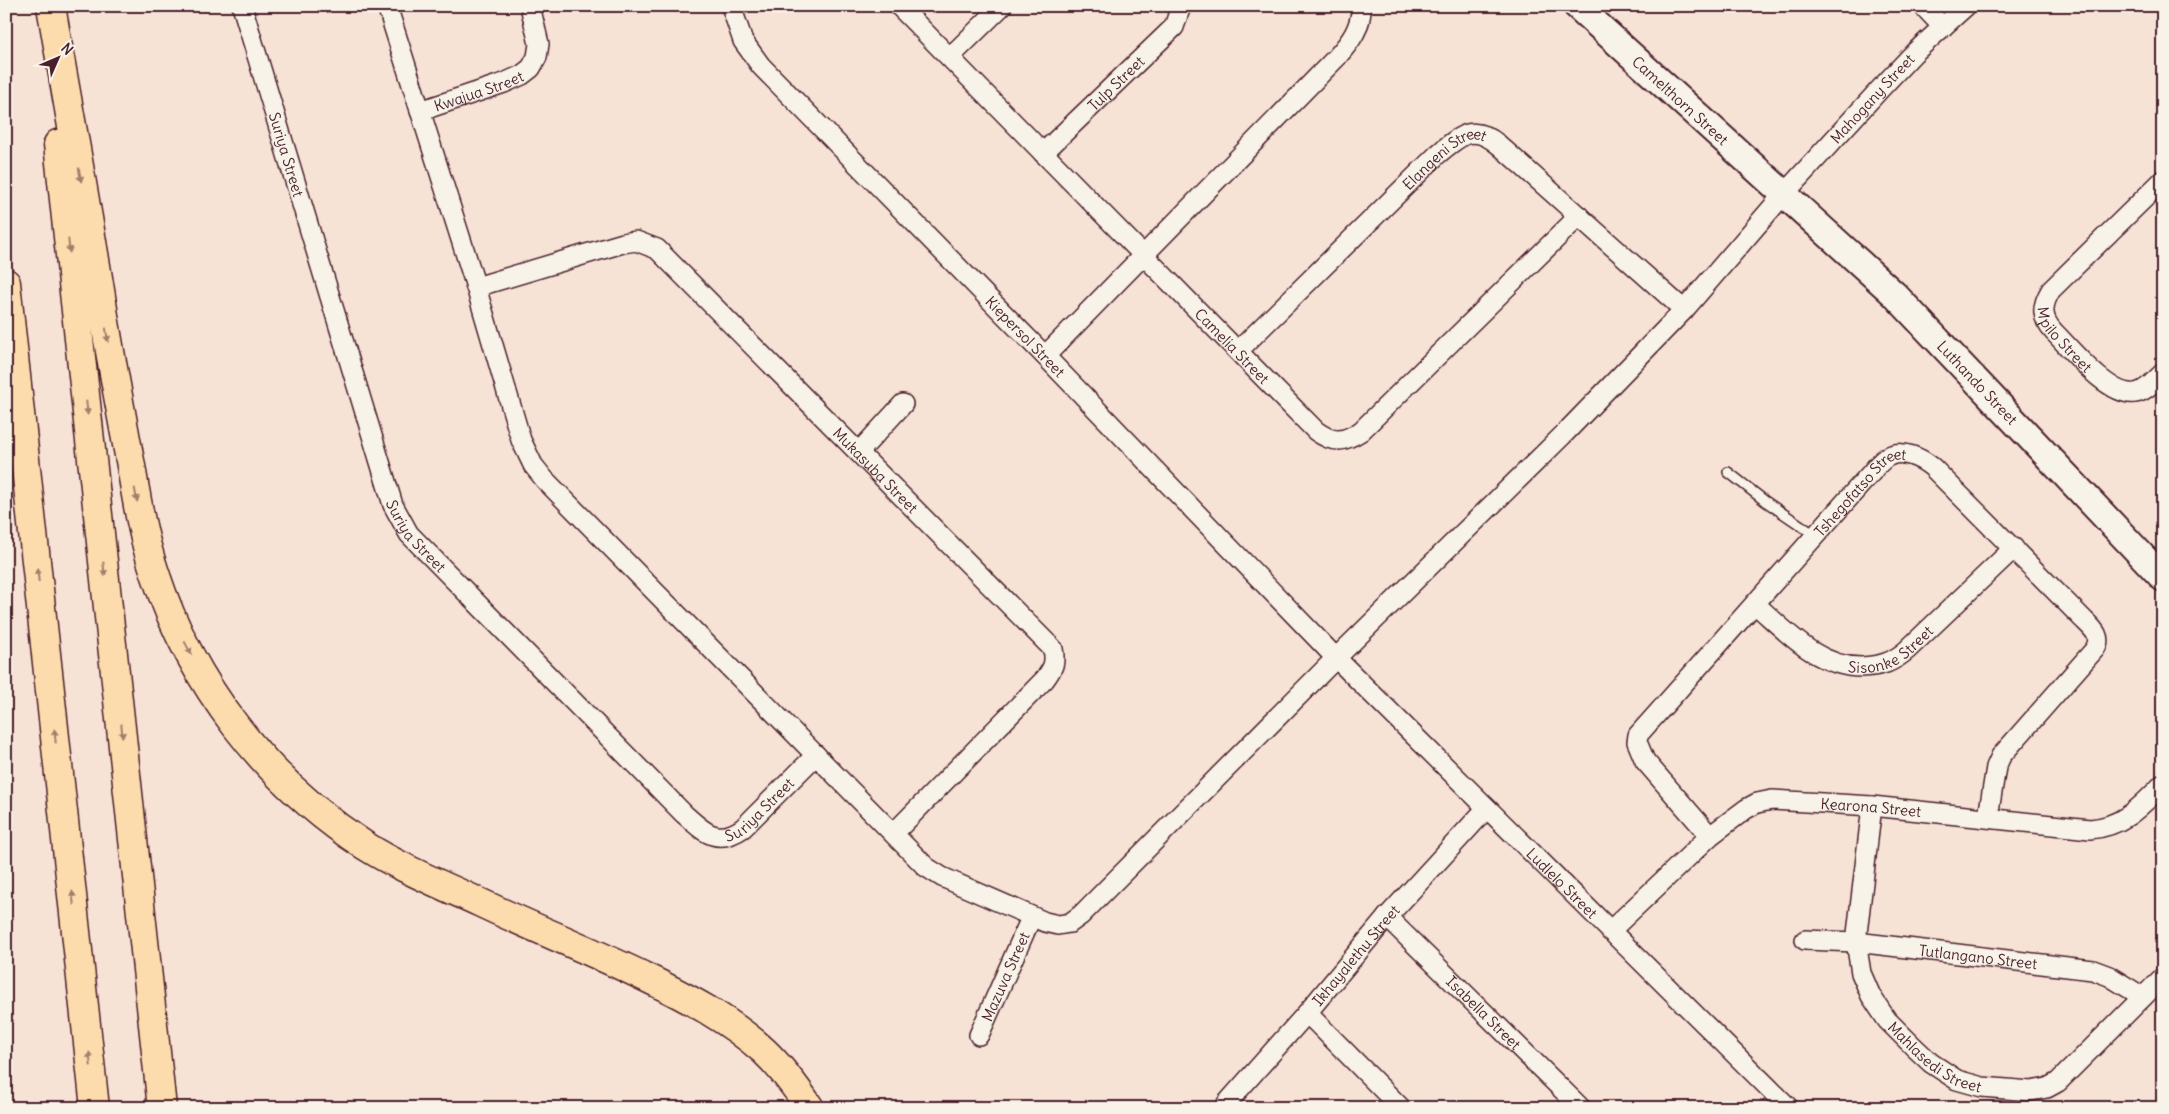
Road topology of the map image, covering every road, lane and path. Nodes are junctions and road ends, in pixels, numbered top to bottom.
1 (43, 6) edge
2 (52, 6) edge
3 (242, 6) edge
4 (387, 6) edge
5 (530, 6) edge
6 (732, 6) edge
7 (899, 6) edge
8 (1002, 6) edge
9 (1181, 6) edge
10 (1361, 6) edge
11 (1577, 6) edge
12 (1923, 6) edge
13 (1966, 6) edge
14 (1943, 27) junction
15 (950, 57) junction
16 (420, 111) junction
17 (1043, 153) junction
18 (2163, 180) edge
19 (1783, 195) junction
20 (1579, 216) junction
21 (1144, 256) junction
22 (6, 282) edge
23 (476, 287) junction
24 (1684, 310) junction
25 (1238, 351) junction
26 (1045, 356) junction
27 (2163, 373) edge
28 (903, 404) dead end
29 (859, 452) junction
30 (1728, 472) dead end
31 (1815, 535) junction
32 (2014, 548) junction
33 (2159, 568) edge
34 (1755, 604) junction
35 (1336, 658) junction
36 (816, 755) junction
37 (2163, 784) edge
38 (1872, 806) junction
39 (1486, 808) junction
40 (1988, 817) junction
41 (894, 833) junction
42 (1710, 836) junction
43 (1387, 917) junction
44 (1031, 918) junction
45 (1610, 931) junction
46 (1805, 940) dead end
47 (1856, 942) junction
48 (2163, 977) edge
49 (2143, 997) junction
50 (1307, 1013) junction
51 (979, 1035) dead end
52 (1227, 1103) dead end
53 (95, 1108) edge
54 (162, 1108) edge
55 (810, 1108) edge
56 (1401, 1108) edge
57 (1581, 1108) edge
58 (1789, 1108) edge

1 -> 54 highway
2 -> 55 highway
3 - 36 street, Suriya Street
4 - 16 street, Mahogany Street
5 - 16 street, Kwajua Street
6 - 26 street, Kiepersol Street
7 - 15 street, Camelia Street
8 - 15 street
9 - 17 street, Tulp Street
10 - 21 street
11 - 19 street, Camelthorn Street
12 - 14 street
13 - 14 street, Mahogany Street
14 - 19 street, Mahogany Street
15 - 17 street, Camelia Street
16 - 23 street, Mahogany Street
17 - 21 street, Camelia Street
18 - 27 street, Mpilo Street
19 - 24 street, Mahogany Street
19 - 33 street, Luthando Street
20 - 24 street, Elangeni Street
20 - 25 street, Elangeni Street
20 - 25 street, Camelia Street
21 - 25 street, Camelia Street
21 - 26 street
53 -> 22 highway
23 - 29 street, Mukasuba Street
23 - 36 street, Mahogany Street
24 - 35 street, Mahogany Street
26 - 35 street, Kiepersol Street
28 - 29 street
29 - 41 street, Mukasuba Street
30 - 31 lane
31 - 32 street, Tshegofatso Street
31 - 34 street, Tshegofatso Street
32 - 34 street, Sisonke Street
32 - 40 street, Tshegofatso Street
34 - 42 street, Tshegofatso Street
35 - 39 street, Ludlelo Street
35 - 44 street, Mahogany Street
36 - 41 street, Mahogany Street
37 - 40 street, Kearona Street
38 - 40 street, Kearona Street
38 - 42 street, Kearona Street
38 - 47 street, Mahlasedi Street
39 - 43 street, Ikhayalethu Street
39 - 45 street, Ludlelo Street
41 - 44 street, Mahogany Street
42 - 45 street, Kearona Street
43 - 50 street, Ikhayalethu Street
43 - 57 street, Isabella Street
44 - 51 street, Mazuva Street
45 - 58 street, Ludlelo Street
46 - 47 street, Tutlangano Street
47 - 49 street, Tutlangano Street
47 - 49 street, Mahlasedi Street
48 - 49 street, Mahlasedi Street
50 - 52 street, Ikhayalethu Street
50 - 56 street

